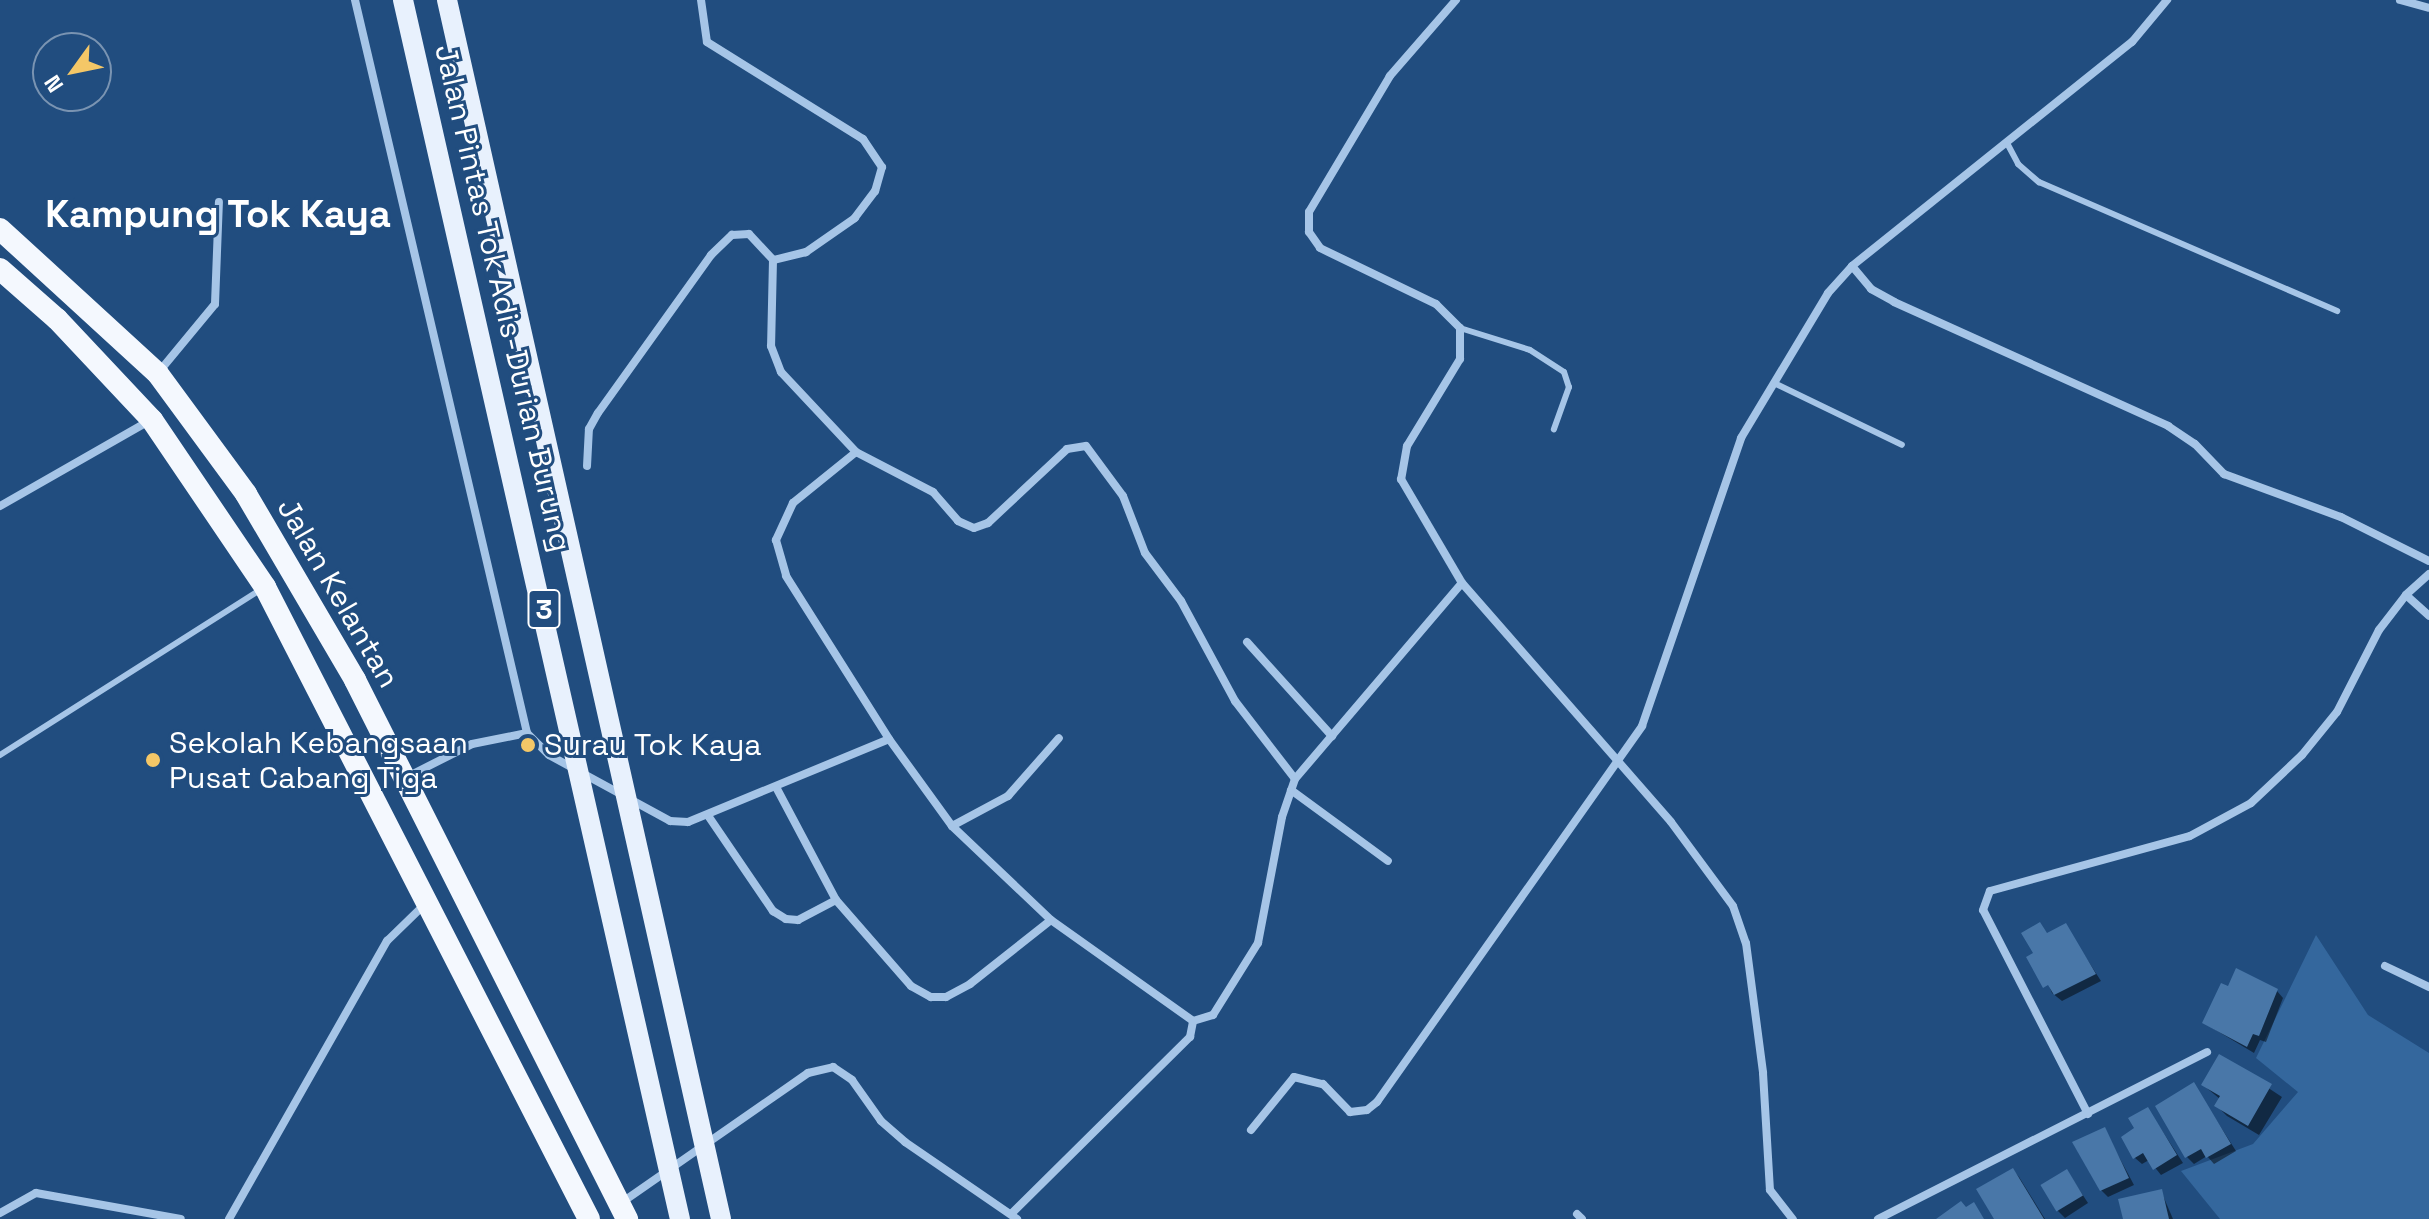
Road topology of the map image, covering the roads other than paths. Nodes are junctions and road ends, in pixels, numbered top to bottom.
1 (355, 0) edge
2 (403, 0) edge
3 (447, 0) edge
4 (701, 0) edge
5 (1456, 0) edge
6 (2167, 0) edge
7 (2401, 0) edge
8 (2429, 8) edge
9 (2007, 143) junction
10 (219, 202) dead end
11 (0, 229) edge
12 (773, 260) junction
13 (1852, 266) junction
14 (0, 269) edge
15 (2337, 311) dead end
16 (1460, 328) junction
17 (158, 374) junction
18 (1774, 383) junction
19 (152, 420) junction
20 (1554, 429) dead end
21 (1902, 445) dead end
22 (856, 452) junction
23 (587, 466) dead end
24 (0, 506) edge
25 (2429, 561) edge
26 (2429, 574) edge
27 (1462, 583) junction
28 (265, 587) junction
29 (2406, 595) junction
30 (2429, 616) edge
31 (1247, 642) dead end
32 (527, 733) junction
33 (1332, 736) junction
34 (1059, 738) dead end
35 (889, 739) junction
36 (0, 755) edge
37 (1618, 761) junction
38 (405, 778) junction
39 (1295, 779) junction
40 (776, 787) junction
41 (1291, 790) junction
42 (709, 817) junction
43 (952, 826) junction
44 (1388, 861) dead end
45 (836, 900) junction
46 (429, 901) junction
47 (1051, 920) junction
48 (2385, 966) dead end
49 (2429, 987) edge
50 (1193, 1021) junction
51 (2207, 1052) dead end
52 (2088, 1114) junction
53 (1251, 1130) dead end
54 (624, 1212) edge
55 (0, 1213) edge
56 (1014, 1216) edge
57 (1882, 1218) edge
58 (181, 1219) edge
59 (229, 1219) edge
60 (589, 1219) edge
61 (680, 1219) edge
62 (721, 1219) edge
63 (1793, 1219) edge

1 - 32 street
2 - 61 main road, Jalan Pintas Tok Adis-Durian Burung / 3, bridge
3 - 62 main road, Jalan Pintas Tok Adis-Durian Burung / 3, bridge
4 - 12 street
5 - 16 street
6 - 9 street
7 - 8 street
9 - 13 street
9 - 15 lane
10 - 17 street
11 - 17 highway, Jalan Kelantan
12 - 22 street
12 - 23 street
13 - 18 street
13 - 25 street
14 - 19 highway, Jalan Kelantan
16 - 20 lane
16 - 27 street
17 - 38 highway, Jalan Kelantan
18 - 21 lane
18 - 37 street
19 - 24 street
19 - 28 highway, Jalan Kelantan
22 - 35 street
22 - 39 street
26 - 29 street
27 - 33 street
27 - 37 street
28 - 36 lane
28 - 46 highway, Jalan Kelantan
29 - 30 street
29 - 52 street
31 - 33 street
32 - 38 street
32 - 42 street
33 - 39 street
34 - 43 street
35 - 40 street
35 - 43 street
37 - 53 street
37 - 63 street
38 - 54 highway, Jalan Kelantan
39 - 41 street
40 - 42 street
40 - 45 street
41 - 44 street
41 - 50 street
42 - 45 street
43 - 47 street
45 - 47 street
46 - 59 street
46 - 60 highway, Jalan Kelantan
47 - 50 street
48 - 49 street
50 - 56 street
51 - 52 street
52 - 57 street
54 - 56 street
55 - 58 street

